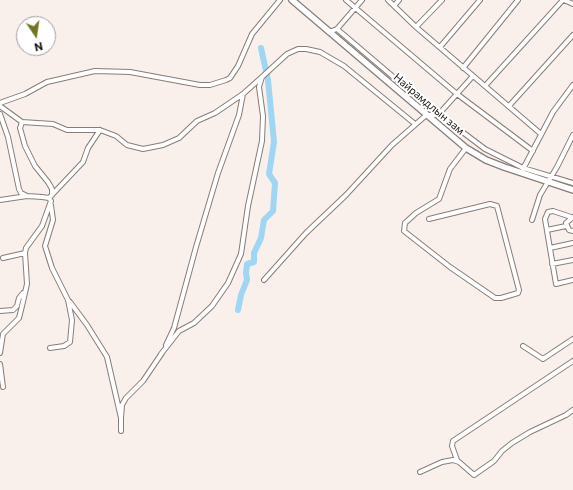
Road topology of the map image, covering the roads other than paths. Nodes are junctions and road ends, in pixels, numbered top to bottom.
1 (280, 0) edge
2 (292, 0) edge
3 (346, 0) edge
4 (362, 0) edge
5 (388, 0) edge
6 (399, 0) edge
7 (442, 0) edge
8 (480, 0) edge
9 (518, 0) edge
10 (564, 0) edge
11 (573, 4) edge
12 (394, 6) junction
13 (356, 8) junction
14 (337, 28) junction
15 (416, 28) junction
16 (329, 32) junction
17 (573, 35) edge
18 (440, 47) junction
19 (463, 68) junction
20 (473, 76) junction
21 (262, 77) junction
22 (573, 85) edge
23 (485, 86) junction
24 (243, 94) junction
25 (457, 94) junction
26 (0, 104) edge
27 (509, 106) junction
28 (0, 114) edge
29 (439, 114) junction
30 (428, 115) junction
31 (22, 122) junction
32 (416, 124) junction
33 (456, 126) junction
34 (100, 130) junction
35 (448, 133) junction
36 (541, 134) junction
37 (573, 135) edge
38 (466, 148) junction
39 (533, 151) junction
40 (522, 170) junction
41 (552, 177) junction
42 (548, 183) junction
43 (573, 183) edge
44 (573, 190) edge
45 (27, 196) junction
46 (51, 197) junction
47 (0, 200) edge
48 (51, 205) junction
49 (572, 217) edge
50 (429, 219) dead end
51 (532, 220) dead end
52 (566, 226) junction
53 (547, 230) junction
54 (573, 232) edge
55 (573, 242) edge
56 (550, 248) junction
57 (25, 253) junction
58 (4, 258) dead end
59 (573, 260) edge
60 (552, 264) junction
61 (264, 280) dead end
62 (573, 280) edge
63 (23, 293) junction
64 (68, 300) junction
65 (0, 311) edge
66 (573, 339) edge
67 (523, 346) dead end
68 (50, 348) dead end
69 (0, 353) edge
70 (162, 354) junction
71 (573, 361) edge
72 (0, 364) edge
73 (3, 387) dead end
74 (573, 410) edge
75 (121, 418) junction
76 (121, 431) dead end
77 (457, 460) junction
78 (420, 472) dead end

1 - 26 street
2 - 16 main road, Найрамдлын зам
3 - 13 street
4 - 13 street
5 - 12 street
6 - 12 street
7 - 15 street
8 - 18 street
9 - 19 street
10 - 11 street
10 - 23 street
12 - 15 street
13 - 14 street
13 - 25 street
14 - 16 street
14 - 29 street
15 - 18 street
16 - 30 main road, Найрамдлын зам
17 - 27 street
18 - 19 street
19 - 20 street
20 - 23 street
20 - 25 street
21 - 24 street
21 - 32 street
21 - 70 street
22 - 36 street
23 - 27 street
24 - 34 street
24 - 70 street
25 - 29 street
25 - 39 street
26 - 31 street
27 - 36 street
28 - 45 street
29 - 30 street
29 - 33 street
30 - 32 street
30 - 35 main road, Найрамдлын зам
31 - 34 street
31 - 46 street
32 - 61 street
33 - 35 street
33 - 40 street
34 - 46 street
35 - 38 main road, Найрамдлын зам
36 - 39 street
37 - 41 street
38 - 40 main road, Найрамдлын зам
38 - 50 street
39 - 40 street
40 - 41 street
40 - 42 main road, Найрамдлын зам
41 - 42 street
41 - 43 street
42 - 44 main road, Найрамдлын зам
42 - 51 street
45 - 46 street
45 - 47 street
46 - 48 street
48 - 57 street
48 - 64 street
49 - 52 street
49 - 53 street
52 - 53 street
52 - 54 street
53 - 56 street
55 - 56 street
56 - 60 street
57 - 58 street
57 - 63 street
59 - 60 street
60 - 62 street
63 - 65 street
63 - 69 street
64 - 68 street
64 - 75 street
66 - 67 street
70 - 75 street
71 - 77 street
72 - 73 street
74 - 77 street
75 - 76 street
77 - 78 street

